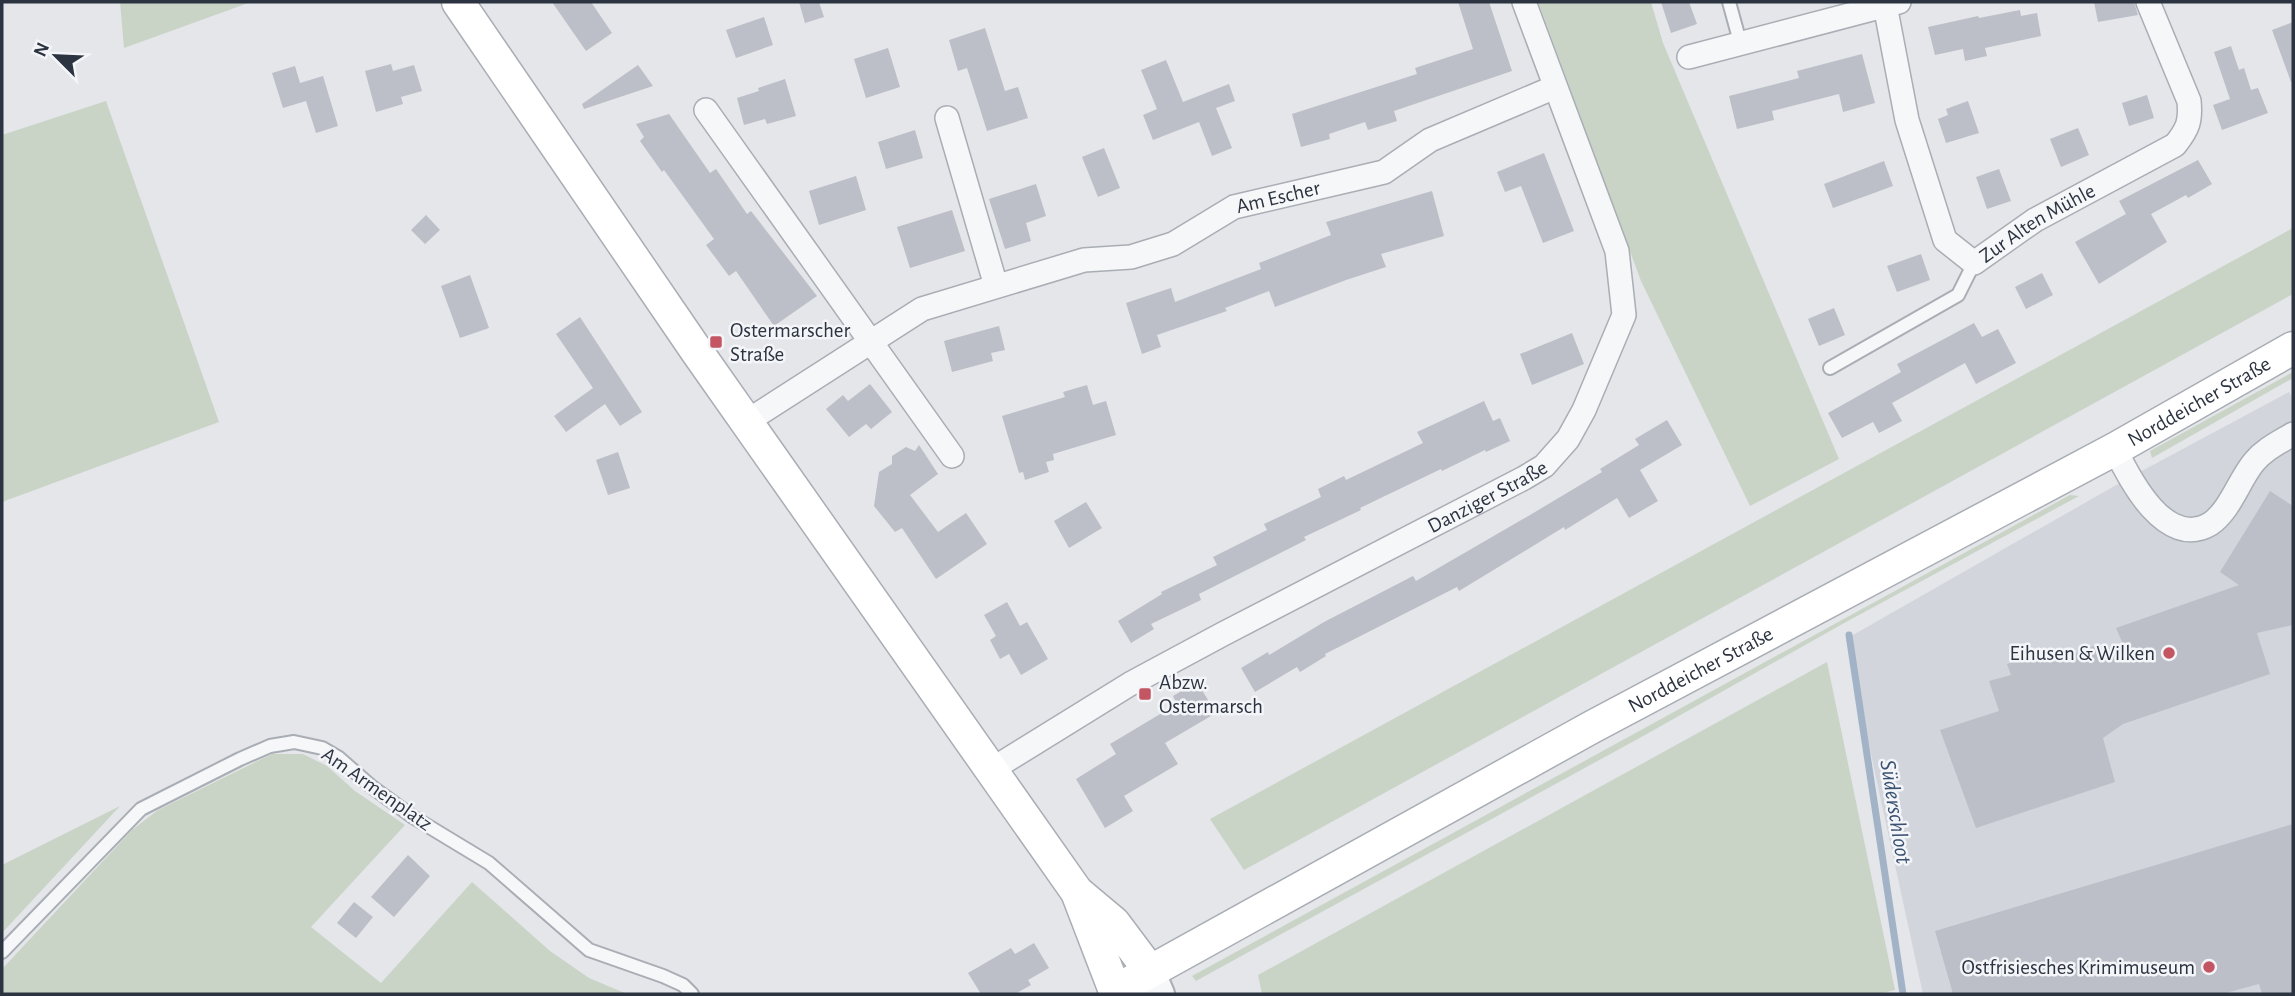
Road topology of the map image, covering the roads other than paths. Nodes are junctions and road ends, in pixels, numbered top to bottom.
1 (458, 2) edge
2 (1524, 2) edge
3 (1729, 2) edge
4 (2148, 2) edge
5 (1893, 3) edge
6 (1740, 42) junction
7 (1689, 57) dead end
8 (1555, 87) junction
9 (706, 110) dead end
10 (947, 118) dead end
11 (1974, 263) junction
12 (996, 286) junction
13 (872, 340) junction
14 (2293, 348) edge
15 (1830, 368) dead end
16 (746, 422) junction
17 (2293, 434) edge
18 (2116, 449) junction
19 (951, 456) dead end
20 (991, 770) junction
21 (1077, 892) junction
22 (2, 952) edge
23 (1155, 983) edge
24 (1113, 993) edge
25 (692, 994) edge

1 - 16 main road
2 - 8 street, Danziger Straße
3 - 6 lane
4 - 11 street, Zur Alten Mühle
5 - 6 street
5 - 11 street, Zur Alten Mühle
6 - 7 street
8 - 12 street, Am Escher
8 - 20 street, Danziger Straße
9 - 13 street
10 - 12 street
11 - 15 lane
12 - 13 street, Am Escher
13 - 16 street, Am Escher
13 - 19 street
14 - 18 main road, Norddeicher Straße
16 - 20 main road
17 - 18 street
18 - 23 main road, Norddeicher Straße
20 - 21 main road
21 - 23 main road
21 - 24 main road
22 - 25 lane, Am Armenplatz
23 - 24 main road, Norddeicher Straße

